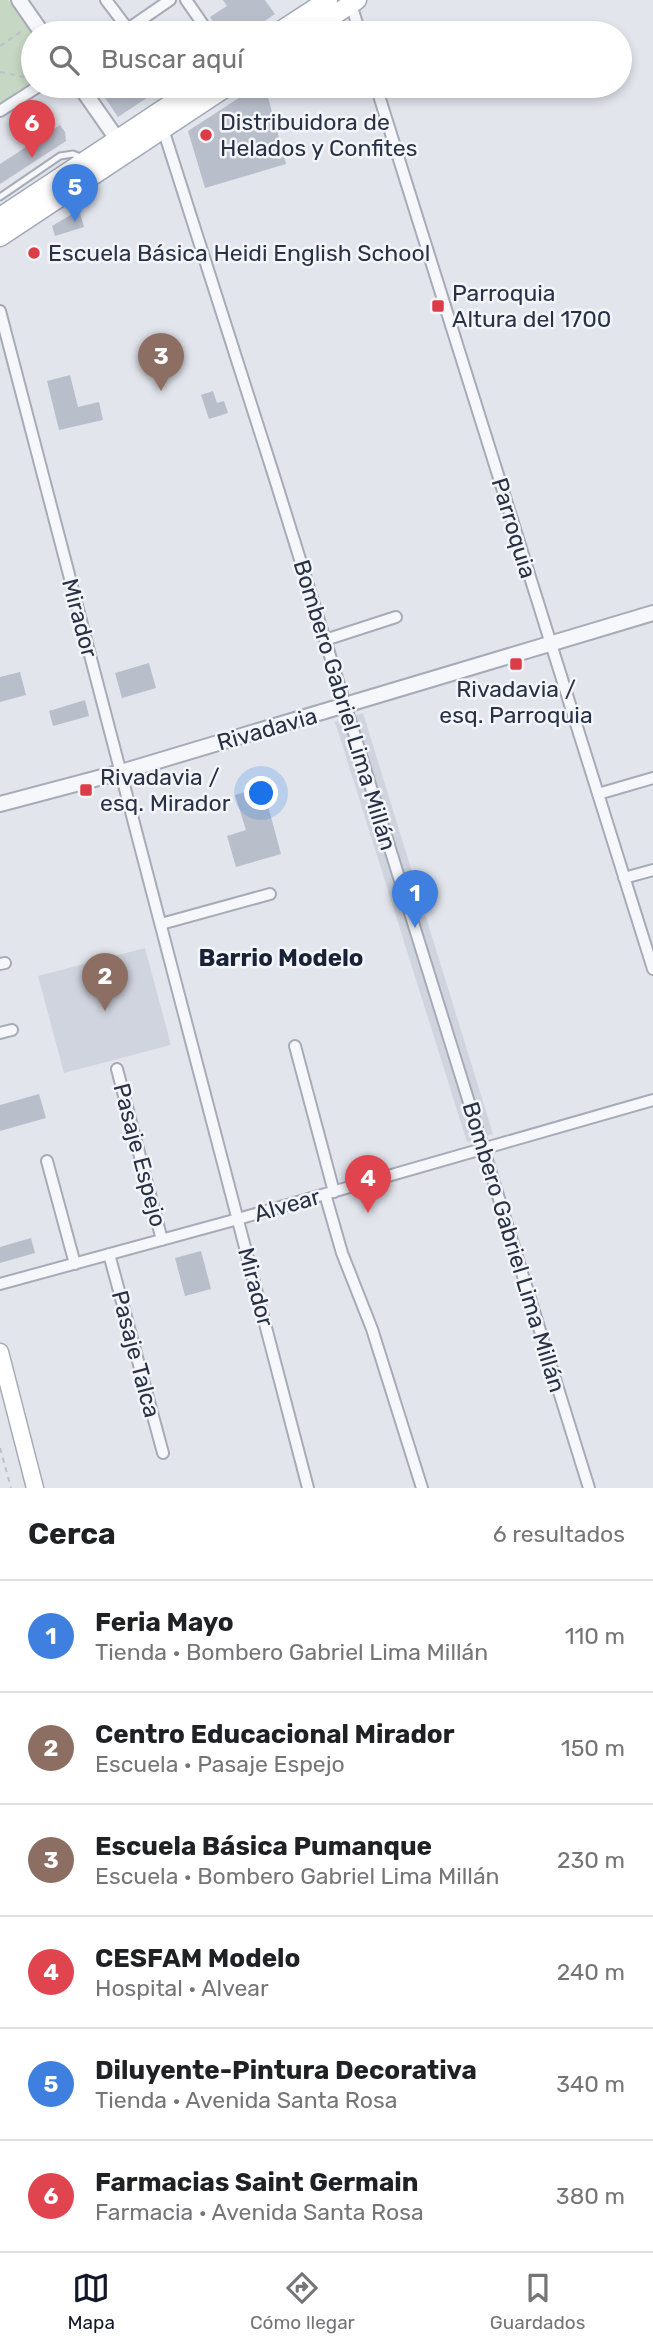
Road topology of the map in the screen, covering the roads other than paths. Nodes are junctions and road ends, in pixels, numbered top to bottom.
1 (19, 0) edge
2 (106, 0) edge
3 (170, 0) edge
4 (186, 0) edge
5 (328, 0) edge
6 (354, 2) edge
7 (34, 21) edge
8 (119, 21) edge
9 (140, 21) edge
10 (201, 21) edge
11 (296, 21) edge
12 (325, 21) edge
13 (358, 21) edge
14 (21, 98) edge
15 (88, 98) edge
16 (180, 98) edge
17 (210, 98) edge
18 (380, 98) edge
19 (0, 111) edge
20 (163, 129) junction
21 (117, 139) junction
22 (86, 160) junction
23 (0, 197) edge
24 (0, 217) edge
25 (0, 237) edge
26 (0, 311) edge
27 (653, 613) edge
28 (396, 617) dead end
29 (325, 640) junction
30 (551, 644) junction
31 (345, 706) junction
32 (121, 772) junction
33 (653, 778) edge
34 (598, 794) junction
35 (0, 804) edge
36 (653, 870) edge
37 (624, 878) junction
38 (270, 894) dead end
39 (160, 924) junction
40 (652, 965) edge
41 (12, 1030) dead end
42 (0, 1033) edge
43 (295, 1046) dead end
44 (117, 1069) dead end
45 (653, 1100) edge
46 (484, 1149) junction
47 (47, 1161) dead end
48 (329, 1193) junction
49 (238, 1219) junction
50 (162, 1240) junction
51 (109, 1254) junction
52 (75, 1264) junction
53 (0, 1284) edge
54 (0, 1352) edge
55 (163, 1453) dead end
56 (35, 1488) edge
57 (308, 1488) edge
58 (422, 1488) edge
59 (589, 1488) edge

1 - 7 street
2 - 8 street
3 - 9 street
4 - 10 street
5 - 11 main road
6 - 12 main road
6 - 13 street
14 - 19 street
15 - 21 street
16 - 21 main road
17 - 20 main road
18 - 30 street, Parroquia
20 - 21 street
20 - 25 main road
20 - 29 street, Bombero Gabriel Lima Millán
21 - 22 main road
22 - 23 lane
22 - 24 main road
26 - 32 street, Mirador
27 - 30 street, Rivadavia
28 - 29 street
29 - 31 street, Bombero Gabriel Lima Millán
30 - 31 street, Rivadavia
30 - 34 street, Parroquia
31 - 32 street, Rivadavia
31 - 46 street, Bombero Gabriel Lima Millán
32 - 35 street, Rivadavia
32 - 39 street, Mirador
33 - 34 street
34 - 37 street, Parroquia
36 - 37 street
37 - 40 street, Parroquia
38 - 39 street
39 - 49 street, Mirador
41 - 42 street
43 - 48 street
44 - 50 street, Pasaje Espejo
45 - 46 street, Alvear
46 - 48 street, Alvear
46 - 59 street, Bombero Gabriel Lima Millán
47 - 52 street
48 - 49 street, Alvear
48 - 58 street
49 - 50 street, Alvear
49 - 57 street, Mirador
50 - 51 street, Alvear
51 - 52 street, Alvear
51 - 55 street, Pasaje Talca
52 - 53 street, Alvear
54 - 56 main road

